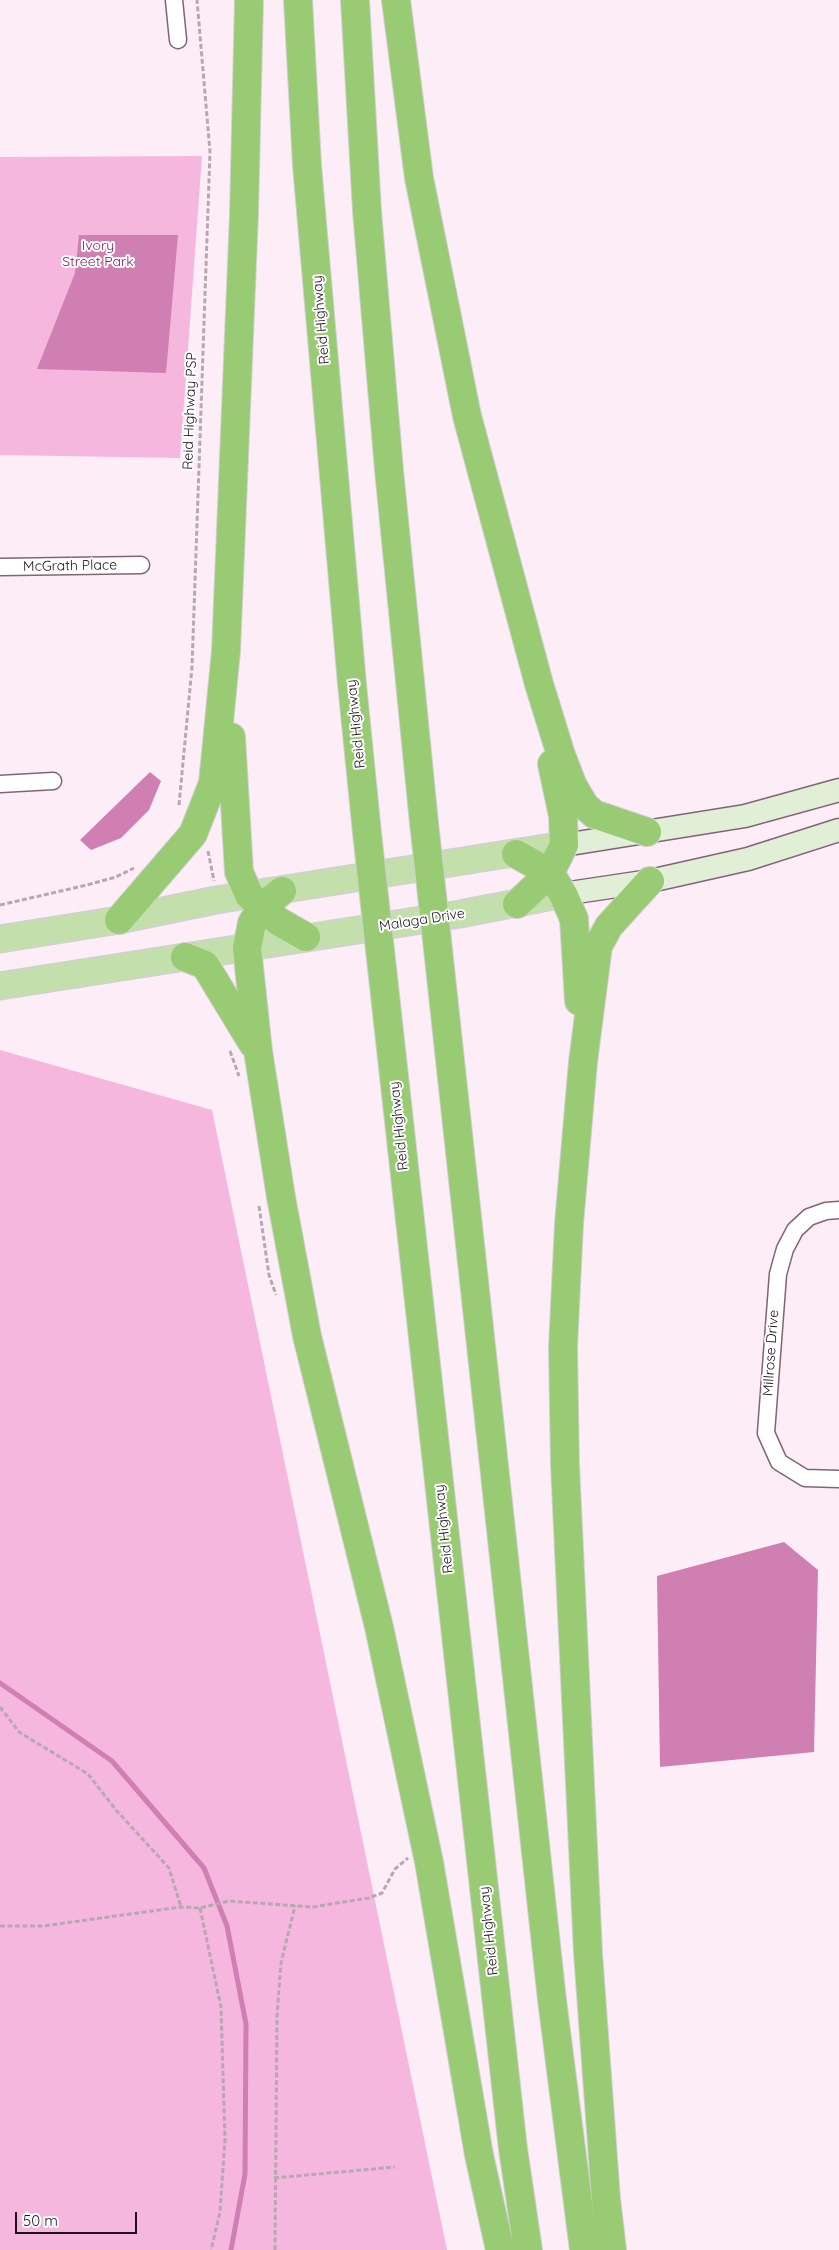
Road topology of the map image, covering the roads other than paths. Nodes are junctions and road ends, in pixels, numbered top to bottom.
1 (174, 0) edge
2 (249, 0) edge
3 (298, 0) edge
4 (354, 0) edge
5 (396, 0) edge
6 (178, 40) dead end
7 (141, 565) dead end
8 (0, 568) edge
9 (226, 651) junction
10 (539, 684) junction
11 (53, 781) dead end
12 (0, 784) edge
13 (839, 790) edge
14 (839, 830) edge
15 (647, 832) junction
16 (564, 845) junction
17 (516, 854) junction
18 (650, 881) junction
19 (557, 883) junction
20 (264, 898) junction
21 (517, 904) joint
22 (119, 920) junction
23 (306, 937) junction
24 (0, 939) edge
25 (247, 948) junction
26 (185, 957) junction
27 (0, 986) edge
28 (258, 1052) junction
29 (583, 1062) junction
30 (839, 1210) edge
31 (839, 1479) edge
32 (500, 2250) edge
33 (528, 2250) edge
34 (584, 2250) edge
35 (612, 2250) edge

1 - 6 street
2 - 9 highway
3 - 33 highway, Reid Highway, bridge
4 - 34 highway, bridge
5 - 10 highway
7 - 8 street, McGrath Place
9 - 20 highway
9 - 22 highway
10 - 15 highway
10 - 16 highway
11 - 12 street
13 - 15 main road
14 - 18 main road
15 - 16 main road
16 - 17 main road
16 - 19 highway
17 - 19 highway
17 - 20 main road
18 - 19 main road
18 - 29 highway
19 - 21 highway
19 - 29 highway
20 - 22 main road
20 - 23 highway
20 - 25 highway
21 - 23 main road, Malaga Drive
22 - 24 main road
23 - 25 main road, Malaga Drive
25 - 26 main road, Malaga Drive
25 - 28 highway
26 - 27 main road, Malaga Drive
26 - 28 highway
28 - 32 highway
29 - 35 highway
30 - 31 street, Millrose Drive

